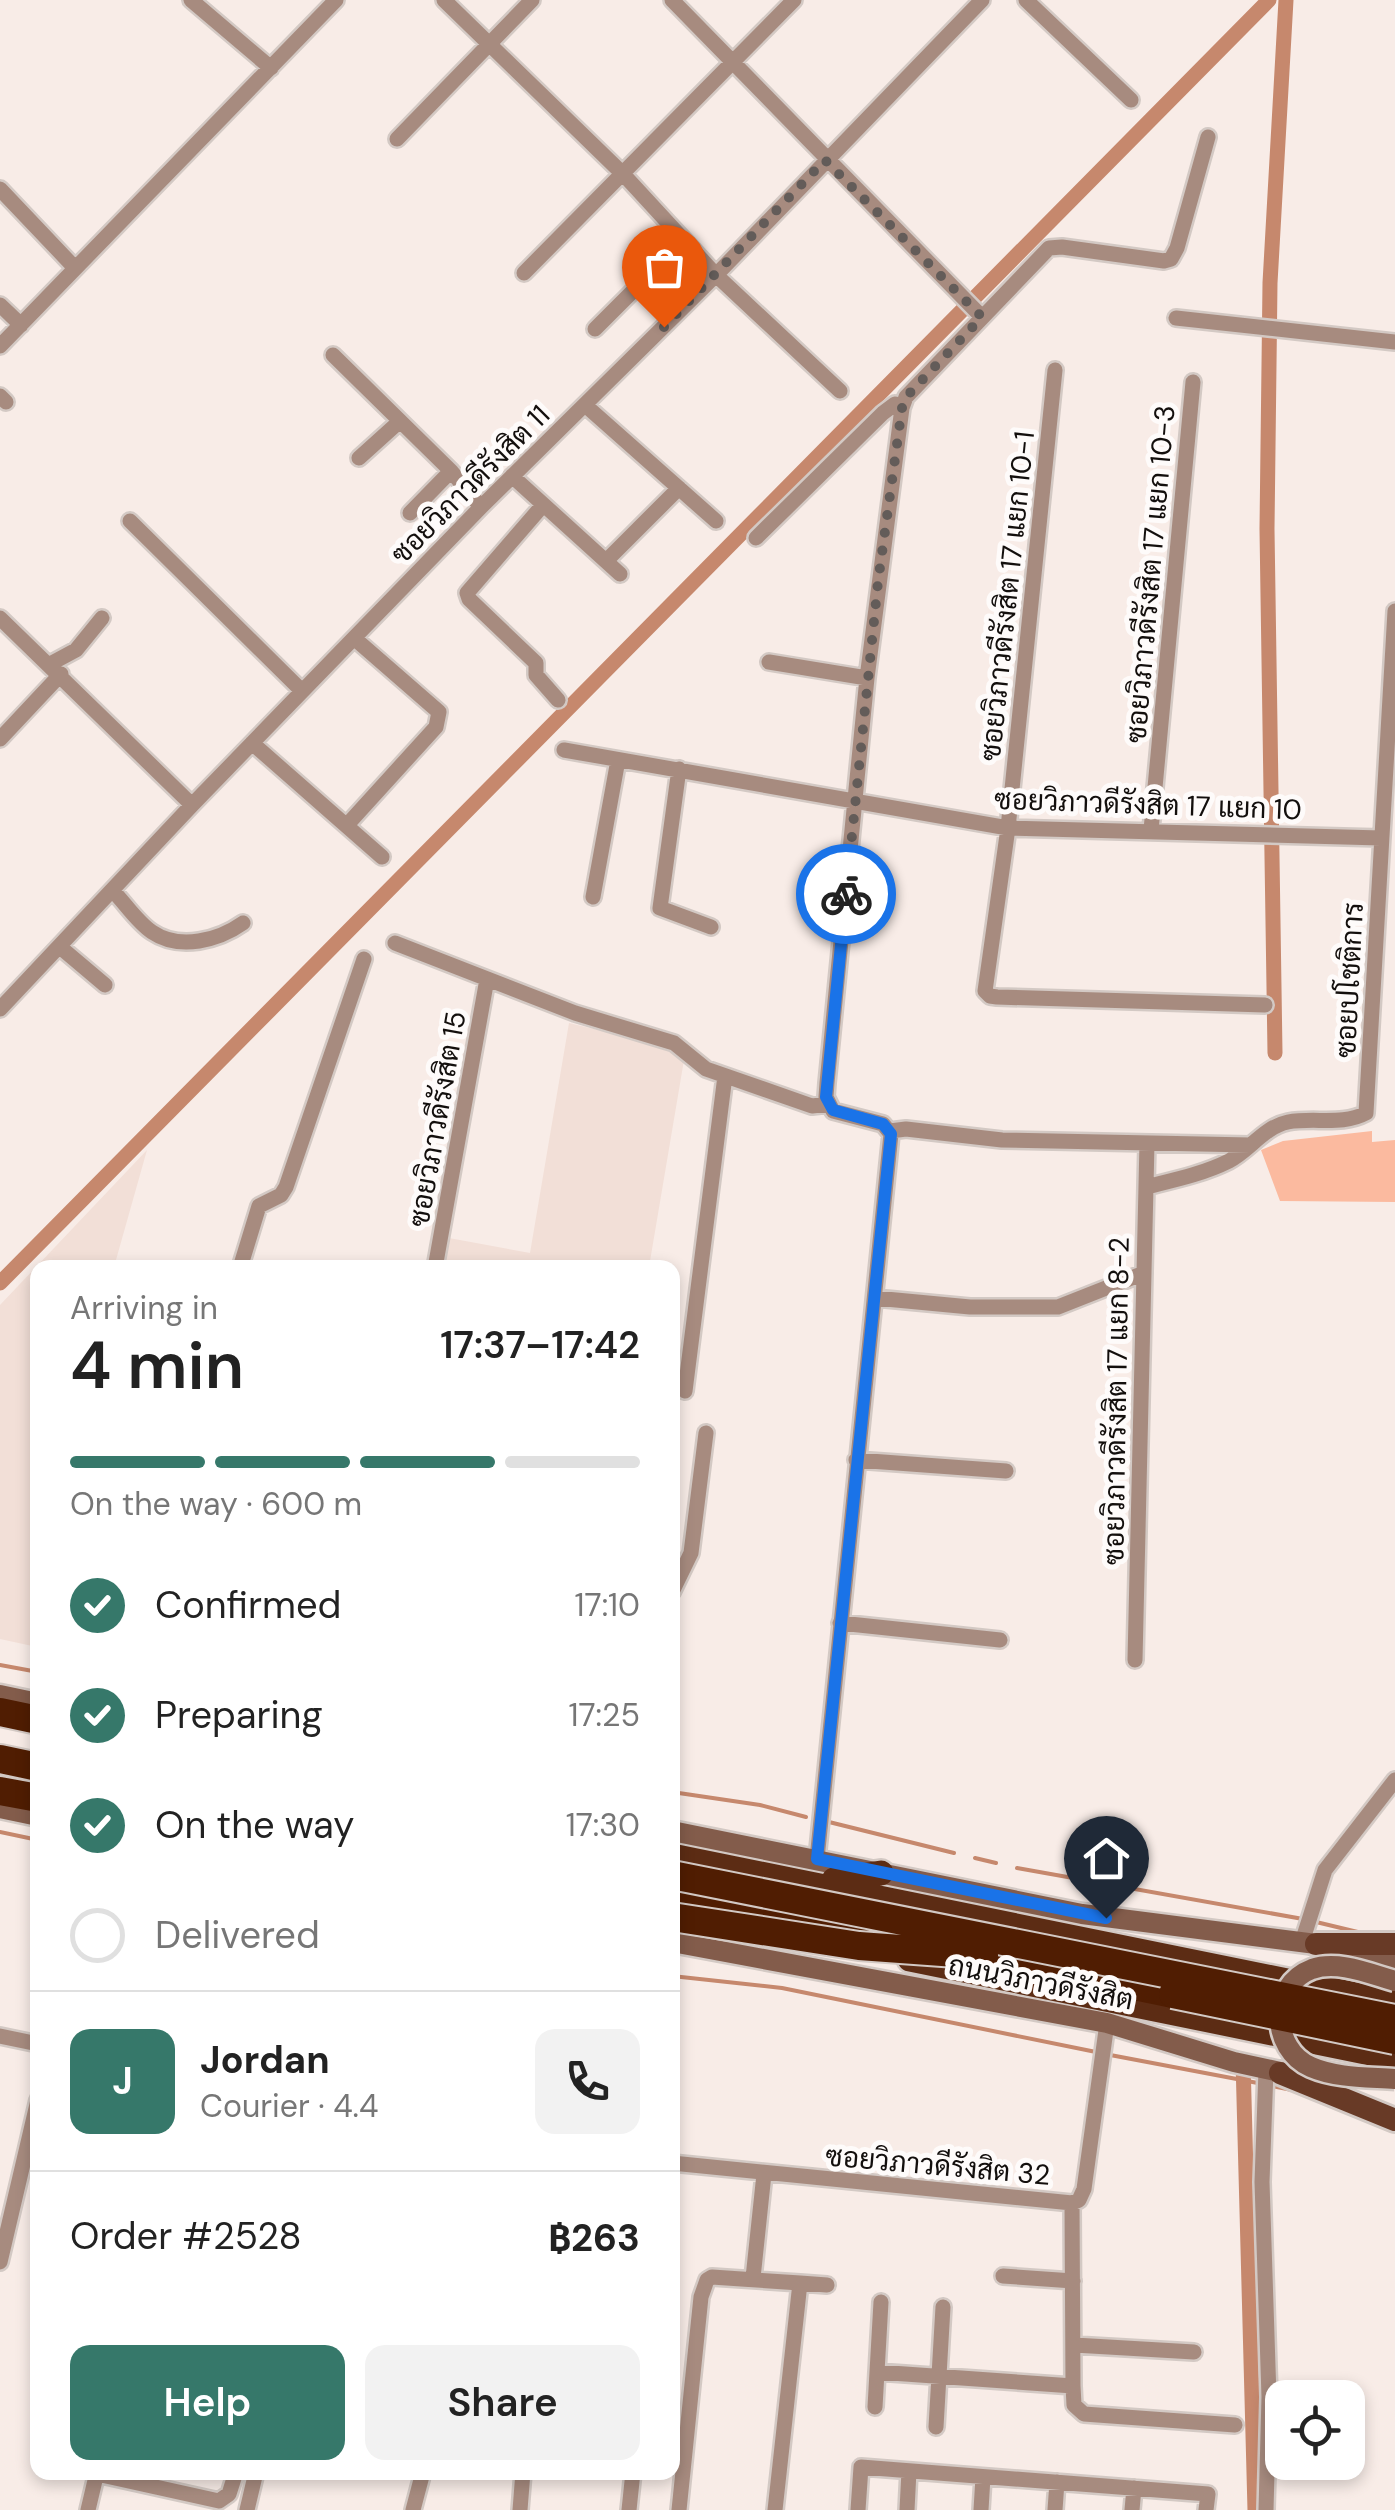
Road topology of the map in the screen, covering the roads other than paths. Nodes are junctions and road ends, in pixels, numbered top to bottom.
1 (191, 0) edge
2 (336, 0) edge
3 (444, 0) edge
4 (532, 0) edge
5 (672, 0) edge
6 (794, 0) edge
7 (982, 0) edge
8 (1026, 0) edge
9 (488, 44) junction
10 (731, 63) junction
11 (271, 68) junction
12 (1131, 100) dead end
13 (397, 138) dead end
14 (1208, 138) dead end
15 (825, 160) junction
16 (624, 175) junction
17 (0, 190) edge
18 (684, 240) junction
19 (75, 268) junction
20 (524, 273) dead end
21 (716, 275) junction
22 (0, 305) edge
23 (982, 317) junction
24 (1176, 318) dead end
25 (20, 325) junction
26 (595, 328) dead end
27 (1395, 342) edge
28 (0, 346) edge
29 (334, 356) dead end
30 (1055, 370) dead end
31 (1192, 382) dead end
32 (840, 391) dead end
33 (585, 405) junction
34 (902, 406) junction
35 (400, 421) junction
36 (359, 458) dead end
37 (451, 472) junction
38 (512, 476) junction
39 (679, 488) junction
40 (544, 504) junction
41 (481, 507) junction
42 (410, 513) dead end
43 (716, 520) dead end
44 (130, 521) dead end
45 (756, 538) dead end
46 (606, 561) junction
47 (620, 574) dead end
48 (1395, 611) edge
49 (0, 618) edge
50 (102, 618) dead end
51 (354, 638) junction
52 (769, 662) dead end
53 (55, 669) junction
54 (867, 678) junction
55 (302, 691) junction
56 (558, 700) dead end
57 (0, 738) edge
58 (252, 743) junction
59 (564, 750) dead end
60 (618, 760) junction
61 (678, 770) junction
62 (855, 801) junction
63 (192, 805) junction
64 (347, 824) junction
65 (1008, 828) junction
66 (1151, 830) junction
67 (1381, 838) junction
68 (382, 856) dead end
69 (113, 891) junction
70 (594, 897) dead end
71 (243, 923) dead end
72 (711, 927) dead end
73 (394, 943) dead end
74 (60, 948) junction
75 (364, 959) dead end
76 (487, 979) junction
77 (105, 985) dead end
78 (1264, 1006) dead end
79 (0, 1009) edge
80 (725, 1076) junction
81 (829, 1104) junction
82 (890, 1131) junction
83 (1147, 1144) junction
84 (1250, 1145) junction
85 (1146, 1187) junction
86 (243, 1260) edge
87 (437, 1260) edge
88 (1144, 1273) junction
89 (875, 1298) junction
90 (685, 1392) dead end
91 (706, 1434) dead end
92 (856, 1460) junction
93 (1006, 1471) dead end
94 (680, 1576) edge
95 (840, 1623) junction
96 (1000, 1640) dead end
97 (1136, 1660) dead end
98 (0, 1694) edge
99 (30, 1701) edge
100 (0, 1712) edge
101 (30, 1718) edge
102 (0, 1723) edge
103 (30, 1729) edge
104 (0, 1742) edge
105 (30, 1748) edge
106 (0, 1759) edge
107 (30, 1765) edge
108 (1395, 1780) edge
109 (0, 1781) edge
110 (30, 1787) edge
111 (0, 1791) edge
112 (30, 1797) edge
113 (0, 1808) edge
114 (30, 1814) edge
115 (680, 1833) edge
116 (680, 1857) edge
117 (815, 1871) junction
118 (881, 1873) joint
119 (680, 1877) edge
120 (680, 1896) edge
121 (680, 1915) edge
122 (680, 1916) edge
123 (1309, 1932) junction
124 (680, 1943) edge
125 (1395, 1944) edge
126 (984, 1955) junction
127 (1395, 1965) edge
128 (1395, 1982) edge
129 (1395, 2003) edge
130 (1395, 2018) edge
131 (1106, 2023) junction
132 (0, 2036) edge
133 (1395, 2040) edge
134 (30, 2042) edge
135 (1395, 2058) edge
136 (1273, 2072) junction
137 (1395, 2079) edge
138 (1395, 2089) edge
139 (1395, 2120) edge
140 (30, 2134) edge
141 (680, 2164) edge
142 (764, 2174) junction
143 (1072, 2203) junction
144 (0, 2262) edge
145 (1003, 2276) dead end
146 (753, 2278) junction
147 (1074, 2281) junction
148 (800, 2283) junction
149 (827, 2285) dead end
150 (882, 2302) dead end
151 (943, 2308) dead end
152 (1074, 2345) junction
153 (1194, 2352) dead end
154 (877, 2372) junction
155 (940, 2376) junction
156 (1072, 2386) junction
157 (875, 2407) dead end
158 (1234, 2424) dead end
159 (936, 2427) dead end
160 (909, 2471) junction
161 (983, 2477) junction
162 (95, 2480) edge
163 (126, 2480) edge
164 (233, 2480) edge
165 (254, 2480) edge
166 (420, 2480) edge
167 (522, 2480) edge
168 (632, 2480) edge
169 (1057, 2482) junction
170 (1134, 2488) junction
171 (88, 2510) edge
172 (247, 2510) edge
173 (413, 2510) edge
174 (520, 2510) edge
175 (629, 2510) edge
176 (678, 2510) edge
177 (774, 2510) edge
178 (858, 2510) edge
179 (907, 2510) edge
180 (981, 2510) edge
181 (1055, 2510) edge
182 (1132, 2510) edge
183 (1206, 2510) edge
184 (1266, 2510) edge

1 - 11 street
2 - 11 street
3 - 9 street
4 - 9 street
5 - 10 street
6 - 10 street
7 - 15 street, ซอยวิภาวดีรังสิต 11
8 - 12 street
9 - 13 street
9 - 16 street
10 - 15 street
10 - 16 street
11 - 19 street
14 - 23 street
15 - 21 street, ซอยวิภาวดีรังสิต 11
15 - 23 street
16 - 18 street
16 - 20 street
17 - 19 street
18 - 21 street
18 - 26 street
19 - 25 street
21 - 32 street
21 - 33 street, ซอยวิภาวดีรังสิต 11
22 - 25 street
23 - 34 street
24 - 27 street
25 - 28 street
29 - 35 street
30 - 65 street, ซอยวิภาวดีรังสิต 17 แยก 10-1
31 - 66 street, ซอยวิภาวดีรังสิต 17 แยก 10-3
33 - 38 street, ซอยวิภาวดีรังสิต 11
33 - 39 street
34 - 45 street
34 - 54 street
35 - 36 street
35 - 37 street
37 - 41 street
37 - 42 street
38 - 40 street
38 - 41 street, ซอยวิภาวดีรังสิต 11
39 - 43 street
39 - 46 street
40 - 46 street
40 - 56 street
41 - 51 street, ซอยวิภาวดีรังสิต 11
44 - 55 street
46 - 47 street
48 - 67 street, ซอยปโชติการ
49 - 53 street
50 - 53 street
51 - 55 street, ซอยวิภาวดีรังสิต 11
51 - 64 street
52 - 54 street
53 - 57 street
53 - 63 street
54 - 62 street
55 - 58 street, ซอยวิภาวดีรังสิต 11
58 - 63 street, ซอยวิภาวดีรังสิต 11
58 - 64 street
59 - 60 street, ซอยวิภาวดีรังสิต 17 แยก 10
60 - 61 street, ซอยวิภาวดีรังสิต 17 แยก 10
60 - 70 street
61 - 62 street, ซอยวิภาวดีรังสิต 17 แยก 10
61 - 72 street
62 - 65 street, ซอยวิภาวดีรังสิต 17 แยก 10
62 - 81 street
63 - 69 street, ซอยวิภาวดีรังสิต 11
64 - 68 street
65 - 66 street, ซอยวิภาวดีรังสิต 17 แยก 10
65 - 78 street, ซอยวิภาวดีรังสิต 17 แยก 10-1
66 - 67 street, ซอยวิภาวดีรังสิต 17 แยก 10
67 - 84 street, ซอยปโชติการ
69 - 71 street
69 - 74 street, ซอยวิภาวดีรังสิต 11
73 - 76 street
74 - 77 street
74 - 79 street, ซอยวิภาวดีรังสิต 11
75 - 86 street
76 - 80 street
76 - 87 street, ซอยวิภาวดีรังสิต 15
80 - 81 street
80 - 90 street
81 - 82 street
82 - 83 street
82 - 89 street
83 - 84 street
83 - 85 street, ซอยวิภาวดีรังสิต 17 แยก 8-2
84 - 85 street, ซอยปโชติการ
85 - 88 street, ซอยวิภาวดีรังสิต 17 แยก 8-2
88 - 89 street
88 - 97 street, ซอยวิภาวดีรังสิต 17 แยก 8-2
89 - 92 street
91 - 94 street
92 - 93 street
92 - 95 street
95 - 96 street
95 - 117 street
98 - 99 main road
100 - 101 highway
102 - 103 highway
104 - 105 highway
106 - 107 highway
108 - 123 street
109 - 110 highway
111 - 112 highway
113 - 114 main road
115 - 117 main road, ถนนวิภาวดีรังสิต
116 - 117 highway, ถนนวิภาวดีรังสิต
117 - 118 highway
117 - 129 highway, ถนนวิภาวดีรังสิต
118 - 123 main road
119 - 130 highway, bridge
120 - 126 highway, bridge
121 - 126 highway, bridge
122 - 135 highway, ถนนวิภาวดีรังสิต
123 - 125 main road
123 - 127 main road
124 - 131 main road, ถนนวิภาวดีรังสิต
126 - 133 highway, bridge
128 - 137 main road, bridge
131 - 136 main road, ถนนวิภาวดีรังสิต
131 - 143 street, ซอยวิภาวดีรังสิต 32
132 - 134 street
136 - 138 main road, ถนนวิภาวดีรังสิต
136 - 139 main road
136 - 184 street
140 - 144 street
141 - 142 street, ซอยวิภาวดีรังสิต 32
142 - 143 street, ซอยวิภาวดีรังสิต 32
142 - 146 street
143 - 147 street
145 - 147 street
146 - 148 street
146 - 176 street
147 - 152 street
148 - 149 street
148 - 177 street
150 - 154 street
151 - 155 street
152 - 153 street
152 - 156 street
154 - 155 street
154 - 157 street
155 - 156 street
155 - 159 street
156 - 158 street
160 - 161 street
160 - 178 street
160 - 179 street
161 - 169 street
161 - 180 street
162 - 171 street
163 - 164 street
165 - 172 street
166 - 173 street
167 - 174 street
168 - 175 street
169 - 170 street
169 - 181 street
170 - 182 street
170 - 183 street

